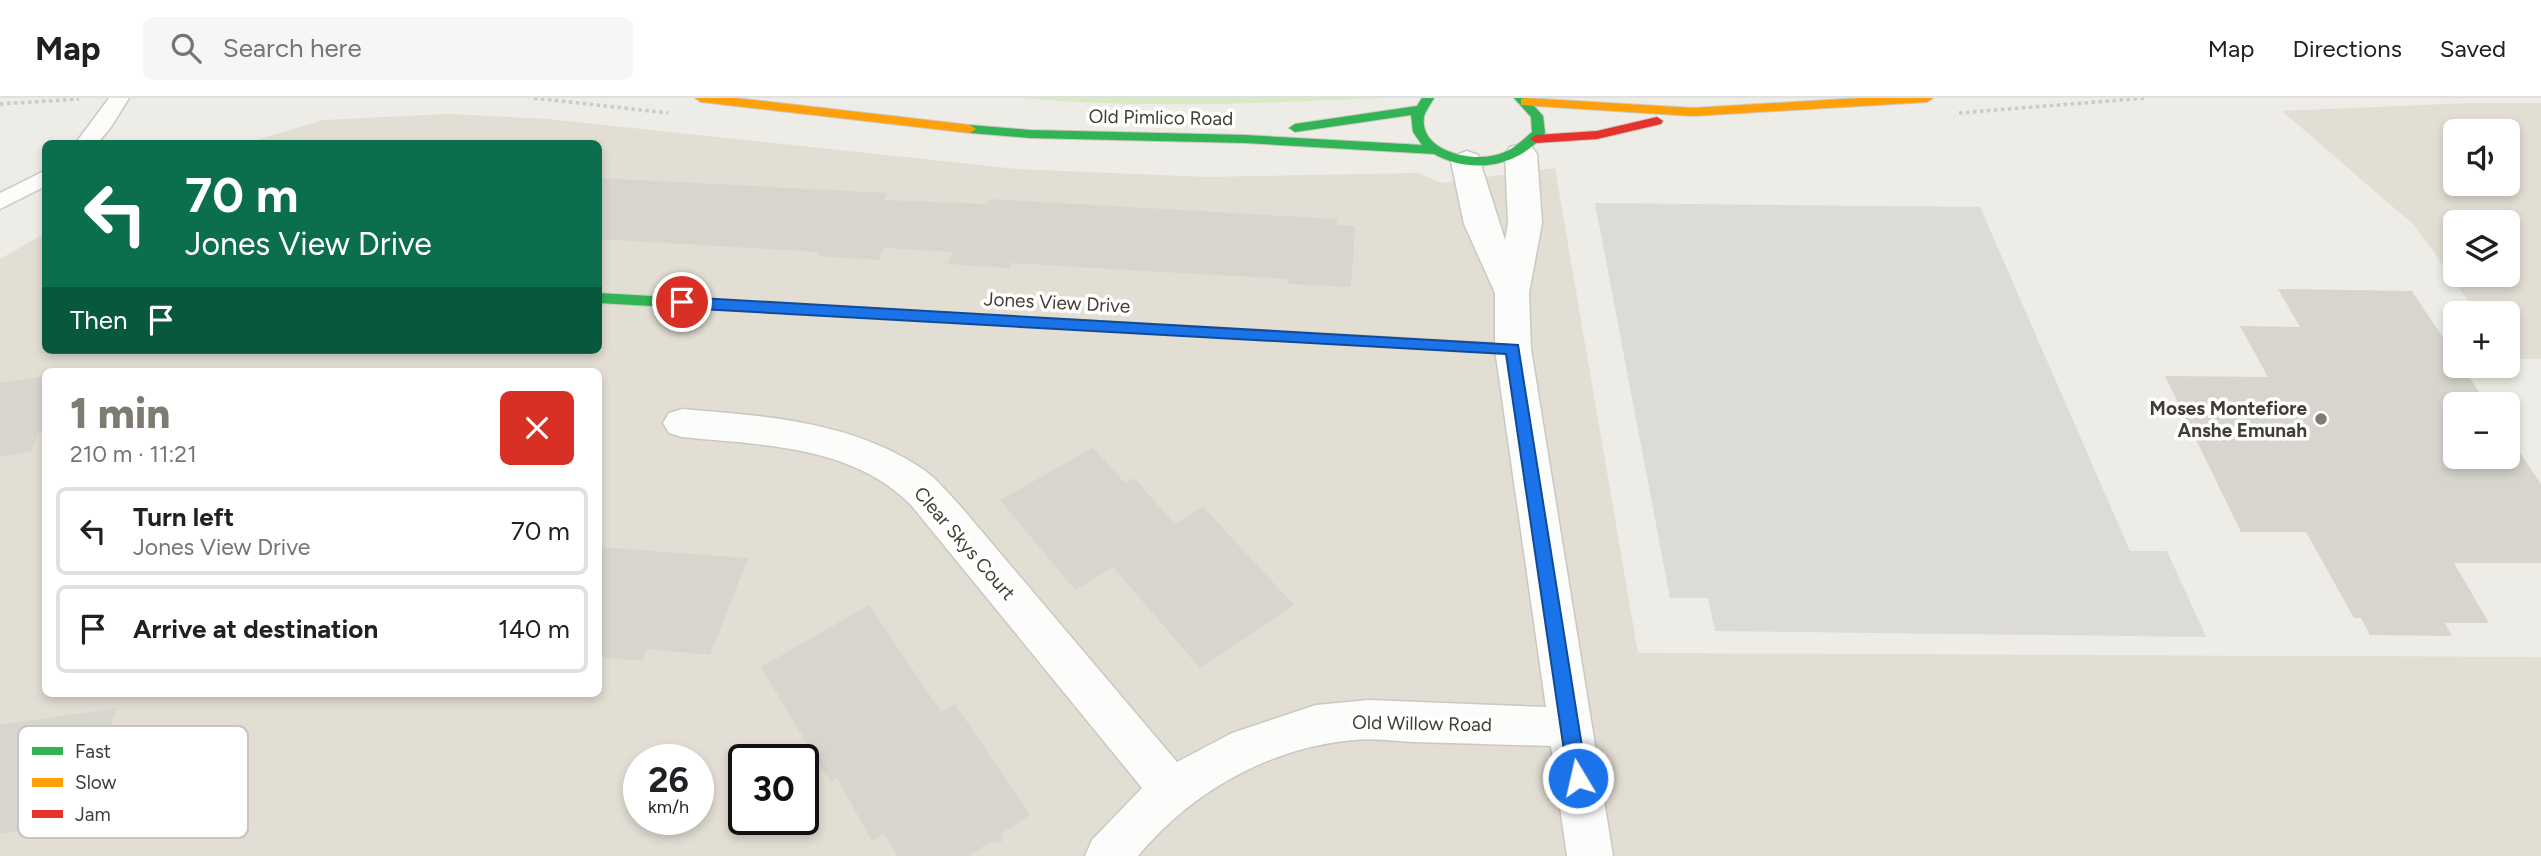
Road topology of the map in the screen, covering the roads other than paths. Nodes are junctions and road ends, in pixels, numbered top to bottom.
1 (119, 98) edge
2 (701, 98) edge
3 (1927, 98) edge
4 (1522, 100) edge
5 (1423, 104) edge
6 (1693, 112) junction
7 (1245, 139) junction
8 (89, 140) edge
9 (1529, 147) junction
10 (1435, 150) junction
11 (1467, 162) junction
12 (42, 179) edge
13 (0, 202) edge
14 (1512, 293) junction
15 (602, 298) edge
16 (1513, 349) junction
17 (682, 423) dead end
18 (1570, 727) junction
19 (1172, 790) junction
20 (1108, 856) edge
21 (1590, 856) edge

1 - 8 lane
2 - 7 street, Old Pimlico Road
3 - 6 street
4 - 6 street
4 - 9 street
5 - 7 street, Old Pimlico Road
5 - 10 street
6 - 9 street
7 - 10 street, Old Pimlico Road
9 - 11 street
9 - 14 street
10 - 11 street, Old Pimlico Road
11 - 14 street
12 - 13 lane
14 - 16 street
15 - 16 street, Jones View Drive
16 - 18 street
17 - 19 street, Clear Skys Court
18 - 19 street, Old Willow Road
18 - 21 street
19 - 20 street, Old Willow Road

